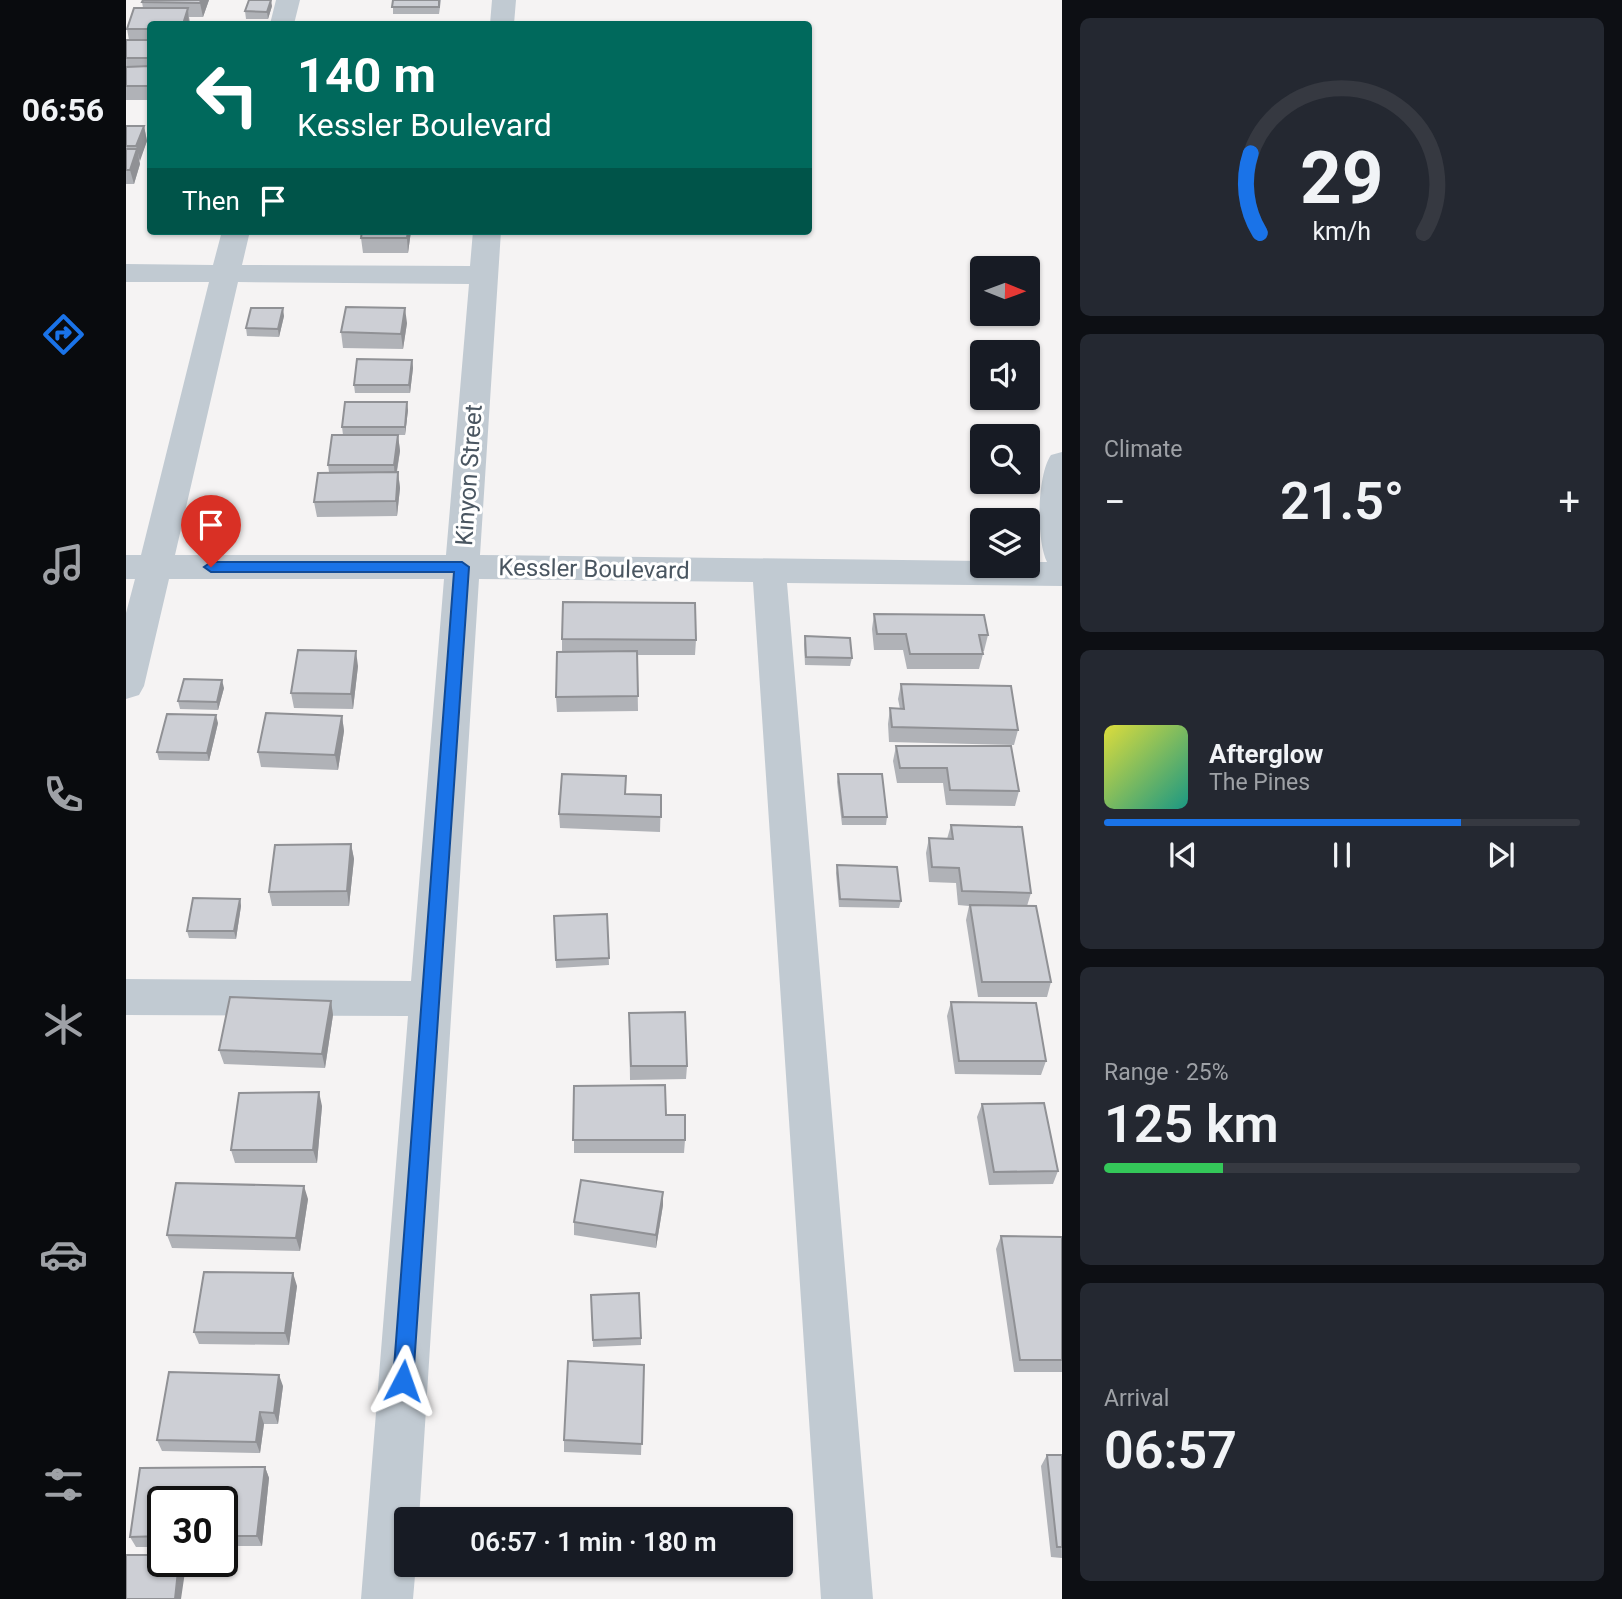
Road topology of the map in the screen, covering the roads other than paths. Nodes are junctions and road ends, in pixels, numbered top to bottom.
1 (288, 0) edge
2 (504, 0) edge
3 (283, 21) edge
4 (502, 21) edge
5 (235, 235) edge
6 (487, 235) edge
7 (126, 273) edge
8 (226, 273) junction
9 (484, 275) junction
10 (1062, 462) edge
11 (1062, 558) edge
12 (140, 567) edge
13 (462, 567) junction
14 (769, 571) junction
15 (1062, 575) edge
16 (126, 686) edge
17 (126, 997) edge
18 (431, 999) junction
19 (387, 1599) edge
20 (847, 1599) edge

1 - 3 street
2 - 4 street
5 - 8 street
6 - 9 street, Kinyon Street
7 - 8 street
8 - 9 street
8 - 12 street
9 - 13 street, Kinyon Street
10 - 11 street
12 - 13 street, Kessler Boulevard
12 - 16 street
13 - 14 street, Kessler Boulevard
13 - 18 street, Kinyon Street
14 - 15 street, Kessler Boulevard
14 - 20 street
17 - 18 street
18 - 19 street, Kinyon Street

